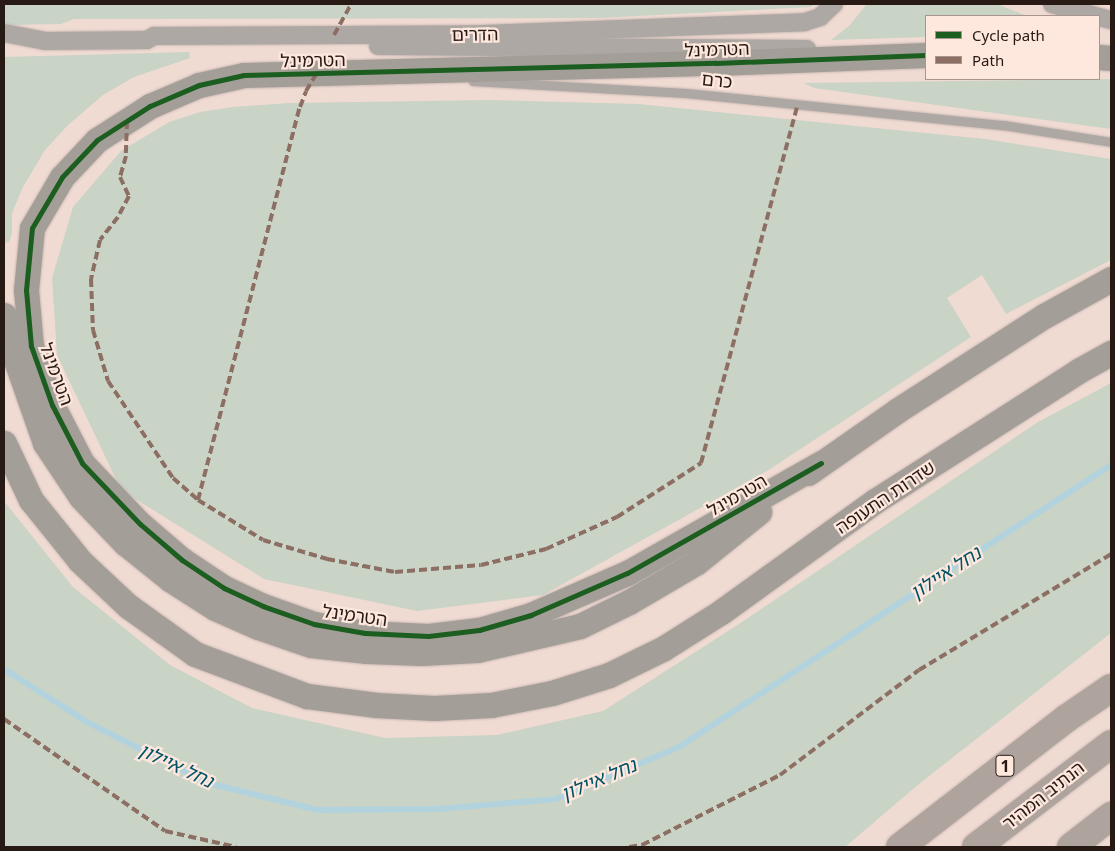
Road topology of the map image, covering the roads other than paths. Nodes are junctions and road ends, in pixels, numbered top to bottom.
1 (834, 4) edge
2 (1052, 4) edge
3 (1090, 15) edge
4 (4, 33) edge
5 (147, 40) junction
6 (46, 41) junction
7 (4, 45) edge
8 (923, 55) edge
9 (318, 73) junction
10 (1111, 142) edge
11 (1111, 279) edge
12 (4, 315) edge
13 (1111, 353) edge
14 (4, 443) edge
15 (821, 463) junction
16 (1111, 688) edge
17 (1111, 744) edge
18 (1111, 816) edge
19 (900, 847) edge
20 (976, 847) edge
21 (1071, 847) edge

1 - 5 street, הדרים
2 - 3 street
4 - 6 street, הדרים
5 - 6 street, הדרים
5 - 8 street, הדרים
6 - 7 street, הדרים
8 - 9 main road, הטרמינל
9 - 10 lane, כרם
9 - 15 main road, הטרמינל
11 - 15 main road
12 - 15 main road
13 - 14 main road, שדרות התעופה
16 - 19 highway, 1
17 - 20 highway, הנתיב המהיר
18 - 21 highway

